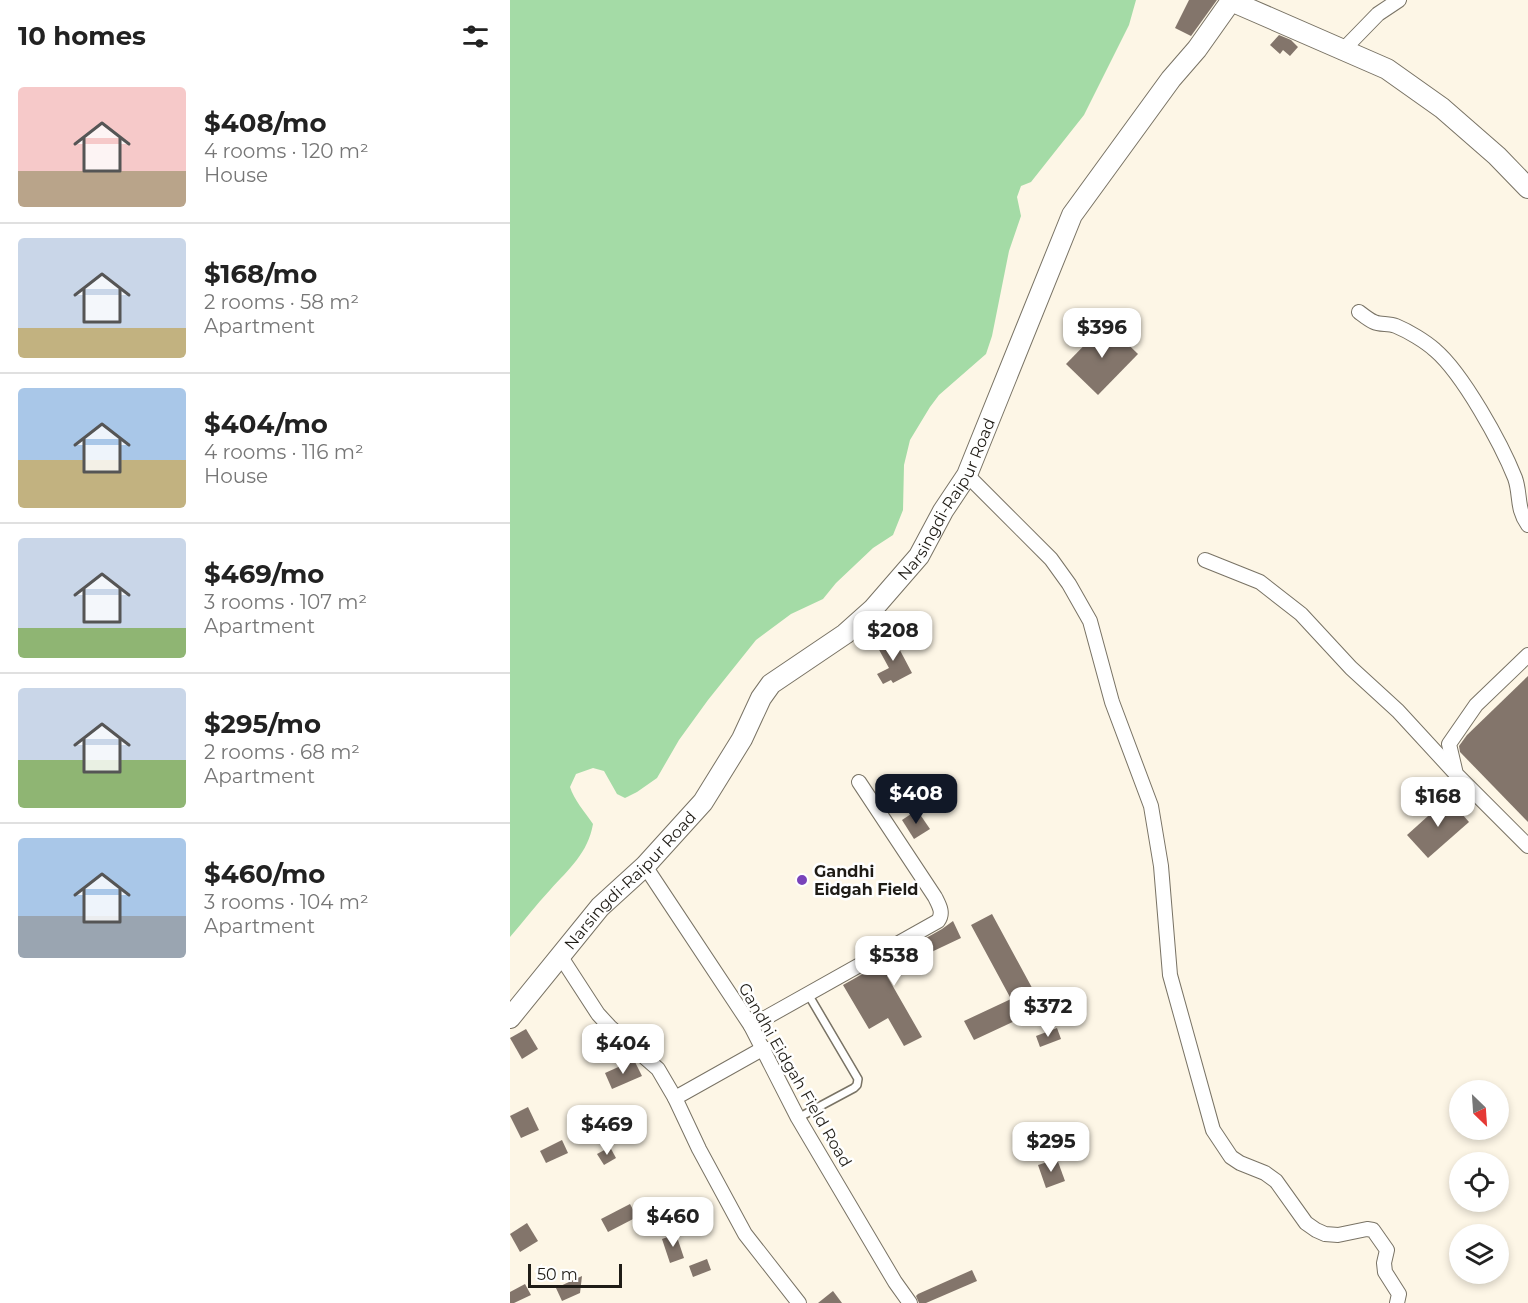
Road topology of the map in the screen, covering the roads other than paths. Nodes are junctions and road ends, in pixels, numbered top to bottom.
1 (1399, 0) edge
2 (1231, 1) edge
3 (1343, 50) junction
4 (1528, 188) edge
5 (1359, 312) dead end
6 (967, 475) junction
7 (1528, 525) edge
8 (1205, 560) dead end
9 (1528, 655) edge
10 (1456, 774) junction
11 (859, 782) dead end
12 (1528, 846) edge
13 (645, 866) junction
14 (561, 957) junction
15 (808, 994) junction
16 (510, 1018) edge
17 (751, 1026) junction
18 (764, 1048) junction
19 (675, 1098) junction
20 (798, 1118) junction
21 (799, 1303) edge
22 (910, 1303) edge
23 (1397, 1303) edge

1 - 3 street
2 - 3 street
2 - 6 street, Narsingdi-Raipur Road
3 - 4 street
5 - 7 street
6 - 13 street, Narsingdi-Raipur Road
6 - 23 street
8 - 10 street
9 - 10 street
10 - 12 street
11 - 15 street
13 - 14 street, Narsingdi-Raipur Road
13 - 17 street, Gandhi Eidgah Field Road
14 - 16 street, Narsingdi-Raipur Road
14 - 19 street
15 - 17 street
15 - 20 lane
17 - 18 street, Gandhi Eidgah Field Road
18 - 19 street
18 - 20 street, Gandhi Eidgah Field Road
19 - 21 street
20 - 22 street, Gandhi Eidgah Field Road

